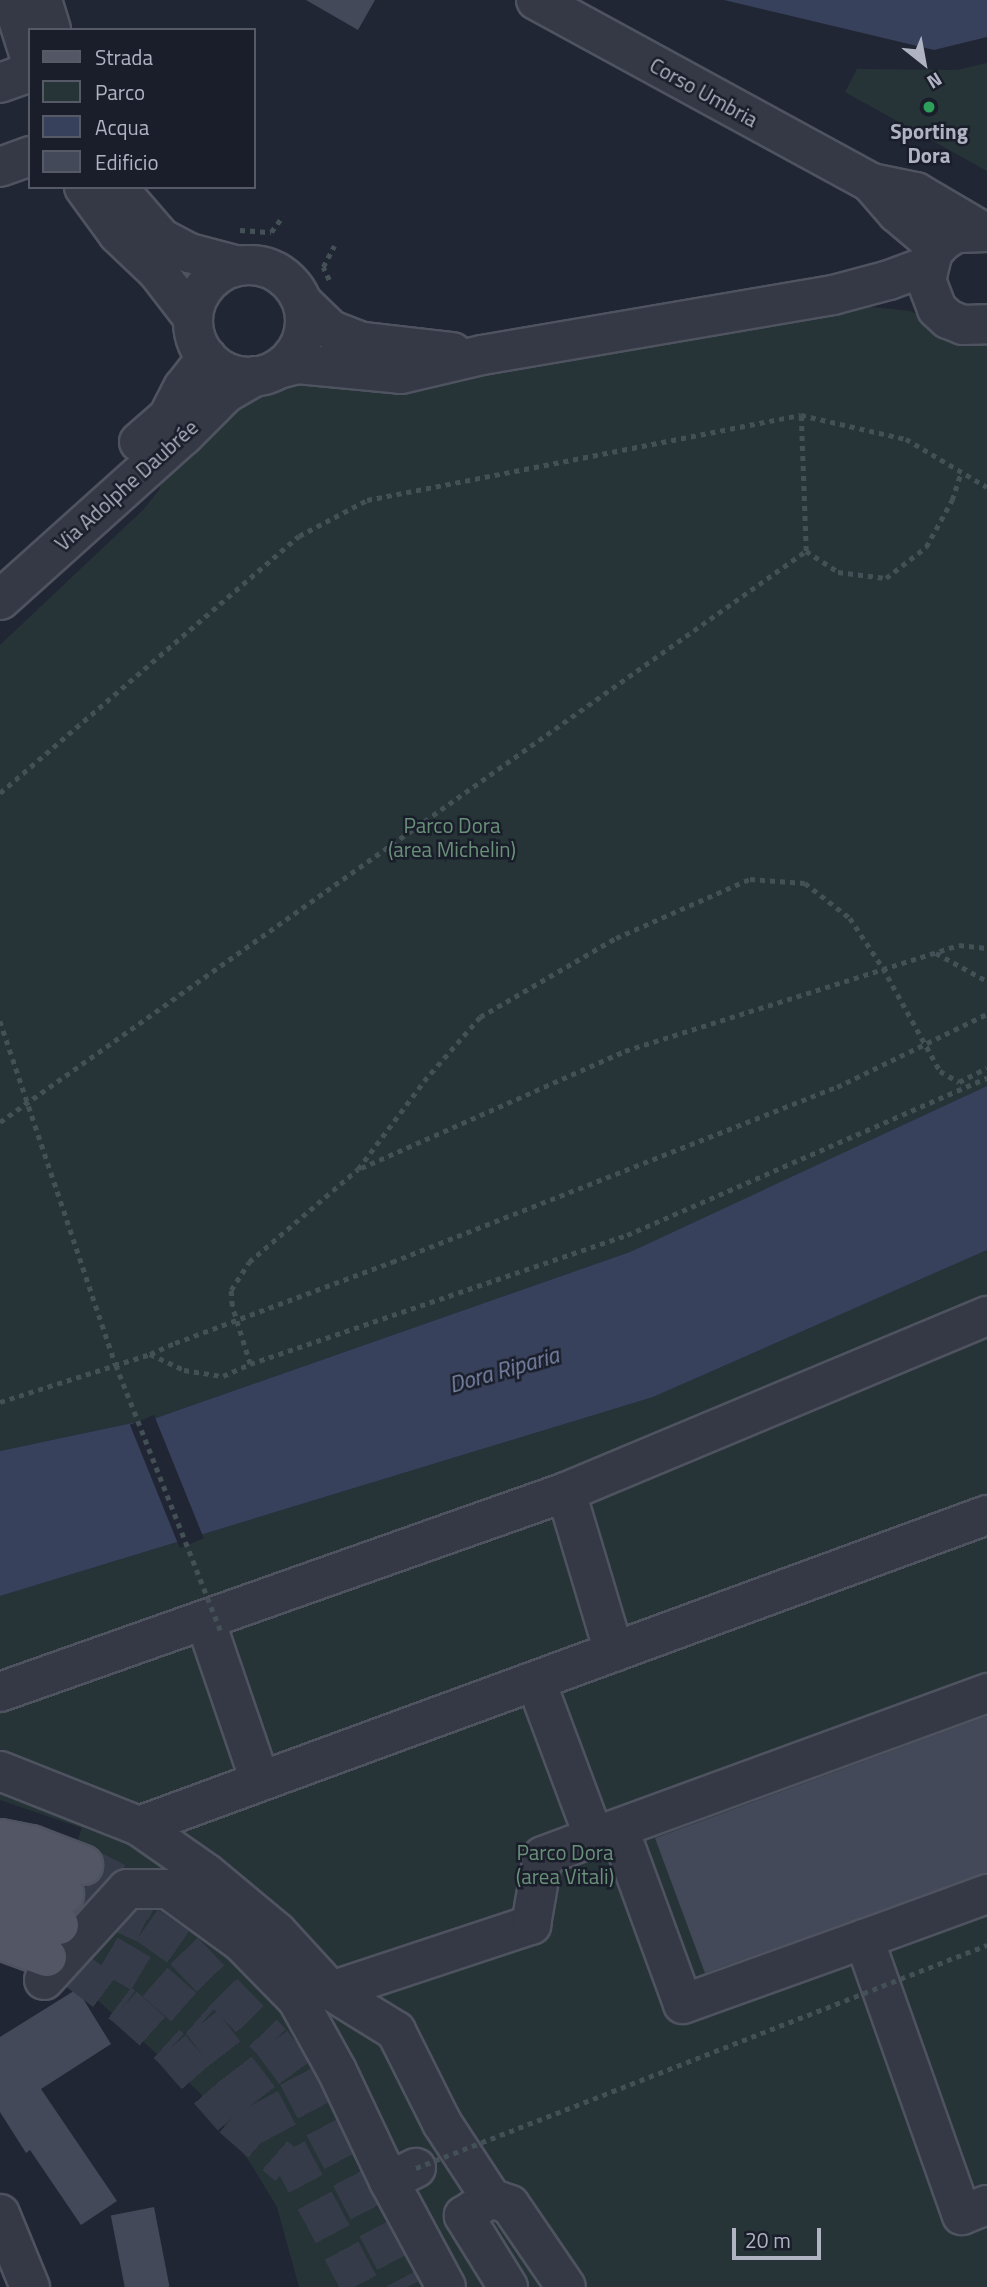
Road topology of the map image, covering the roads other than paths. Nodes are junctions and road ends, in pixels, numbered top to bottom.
1 (12, 0) edge
2 (43, 0) edge
3 (536, 0) edge
4 (50, 28) edge
5 (28, 51) edge
6 (28, 73) edge
7 (0, 83) edge
8 (28, 157) edge
9 (0, 167) edge
10 (872, 183) junction
11 (85, 189) edge
12 (119, 189) edge
13 (985, 232) edge
14 (931, 258) junction
15 (235, 265) junction
16 (832, 295) junction
17 (318, 296) junction
18 (939, 311) junction
19 (193, 318) junction
20 (987, 324) edge
21 (482, 355) junction
22 (206, 357) junction
23 (267, 372) junction
24 (0, 568) edge
25 (0, 600) edge
26 (987, 1316) edge
27 (566, 1492) junction
28 (987, 1515) edge
29 (213, 1625) junction
30 (614, 1652) junction
31 (536, 1682) junction
32 (0, 1692) edge
33 (987, 1693) edge
34 (0, 1771) edge
35 (260, 1781) junction
36 (139, 1826) junction
37 (606, 1833) junction
38 (0, 1839) edge
39 (0, 1875) edge
40 (987, 1894) edge
41 (0, 1906) edge
42 (60, 1924) junction
43 (864, 1939) junction
44 (0, 1940) edge
45 (331, 1991) junction
46 (491, 2198) junction
47 (987, 2205) edge
48 (0, 2214) edge
49 (30, 2287) edge
50 (446, 2287) edge
51 (508, 2287) edge
52 (566, 2287) edge

1 - 5 street
2 - 4 street
3 - 10 street, Corso Umbria
6 - 7 street
8 - 9 street
10 - 13 street, Corso Umbria
10 - 14 street, Corso Umbria
11 - 19 street
12 - 15 street
13 - 14 street
14 - 16 street
14 - 18 street
15 - 17 street
15 - 19 street
16 - 18 street
16 - 21 street
17 - 21 street
17 - 23 street
18 - 20 street
19 - 22 street
21 - 23 street
22 - 23 street
22 - 24 street, Via Adolphe Daubrée
23 - 25 street, Via Adolphe Daubrée
26 - 27 street
27 - 29 street
27 - 30 street
28 - 30 street
29 - 32 street
29 - 35 street
30 - 31 street
31 - 35 street
31 - 37 street
33 - 37 street
34 - 36 street
35 - 36 street
36 - 45 street
37 - 43 street
37 - 45 street
38 - 42 main road
39 - 42 main road
40 - 43 street
41 - 42 main road
42 - 44 main road
42 - 50 street
43 - 47 street
45 - 46 street
46 - 51 street
46 - 52 street
48 - 49 street

